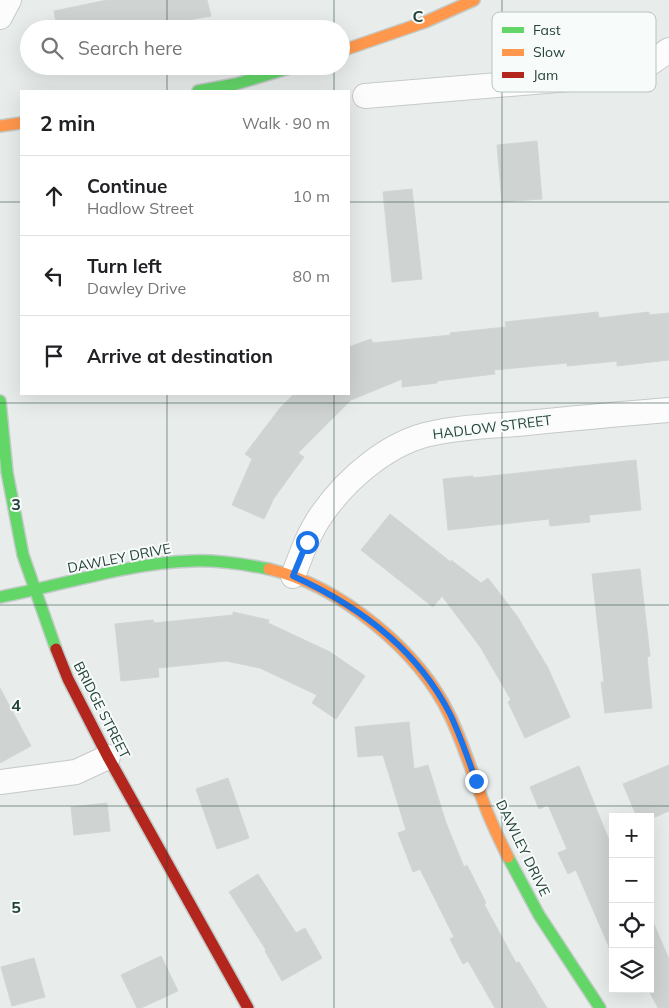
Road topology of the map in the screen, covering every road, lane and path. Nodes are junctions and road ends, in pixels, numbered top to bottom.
1 (10, 0) edge
2 (474, 0) edge
3 (0, 17) edge
4 (350, 48) edge
5 (669, 50) edge
6 (656, 59) edge
7 (266, 75) edge
8 (492, 85) edge
9 (203, 90) edge
10 (365, 96) dead end
11 (20, 123) edge
12 (0, 126) edge
13 (0, 401) edge
14 (669, 410) edge
15 (293, 576) junction
16 (34, 590) junction
17 (0, 597) edge
18 (108, 757) junction
19 (0, 782) edge
20 (248, 1008) edge
21 (600, 1008) edge

1 - 3 street
2 - 4 street
5 - 6 street
7 - 9 street
8 - 10 street
11 - 12 street
13 - 16 street, BRIDGE STREET
14 - 15 street, HADLOW STREET
15 - 16 street, DAWLEY DRIVE
15 - 21 street, DAWLEY DRIVE
16 - 17 street, DAWLEY DRIVE
16 - 18 street, BRIDGE STREET
18 - 19 street
18 - 20 street, BRIDGE STREET

